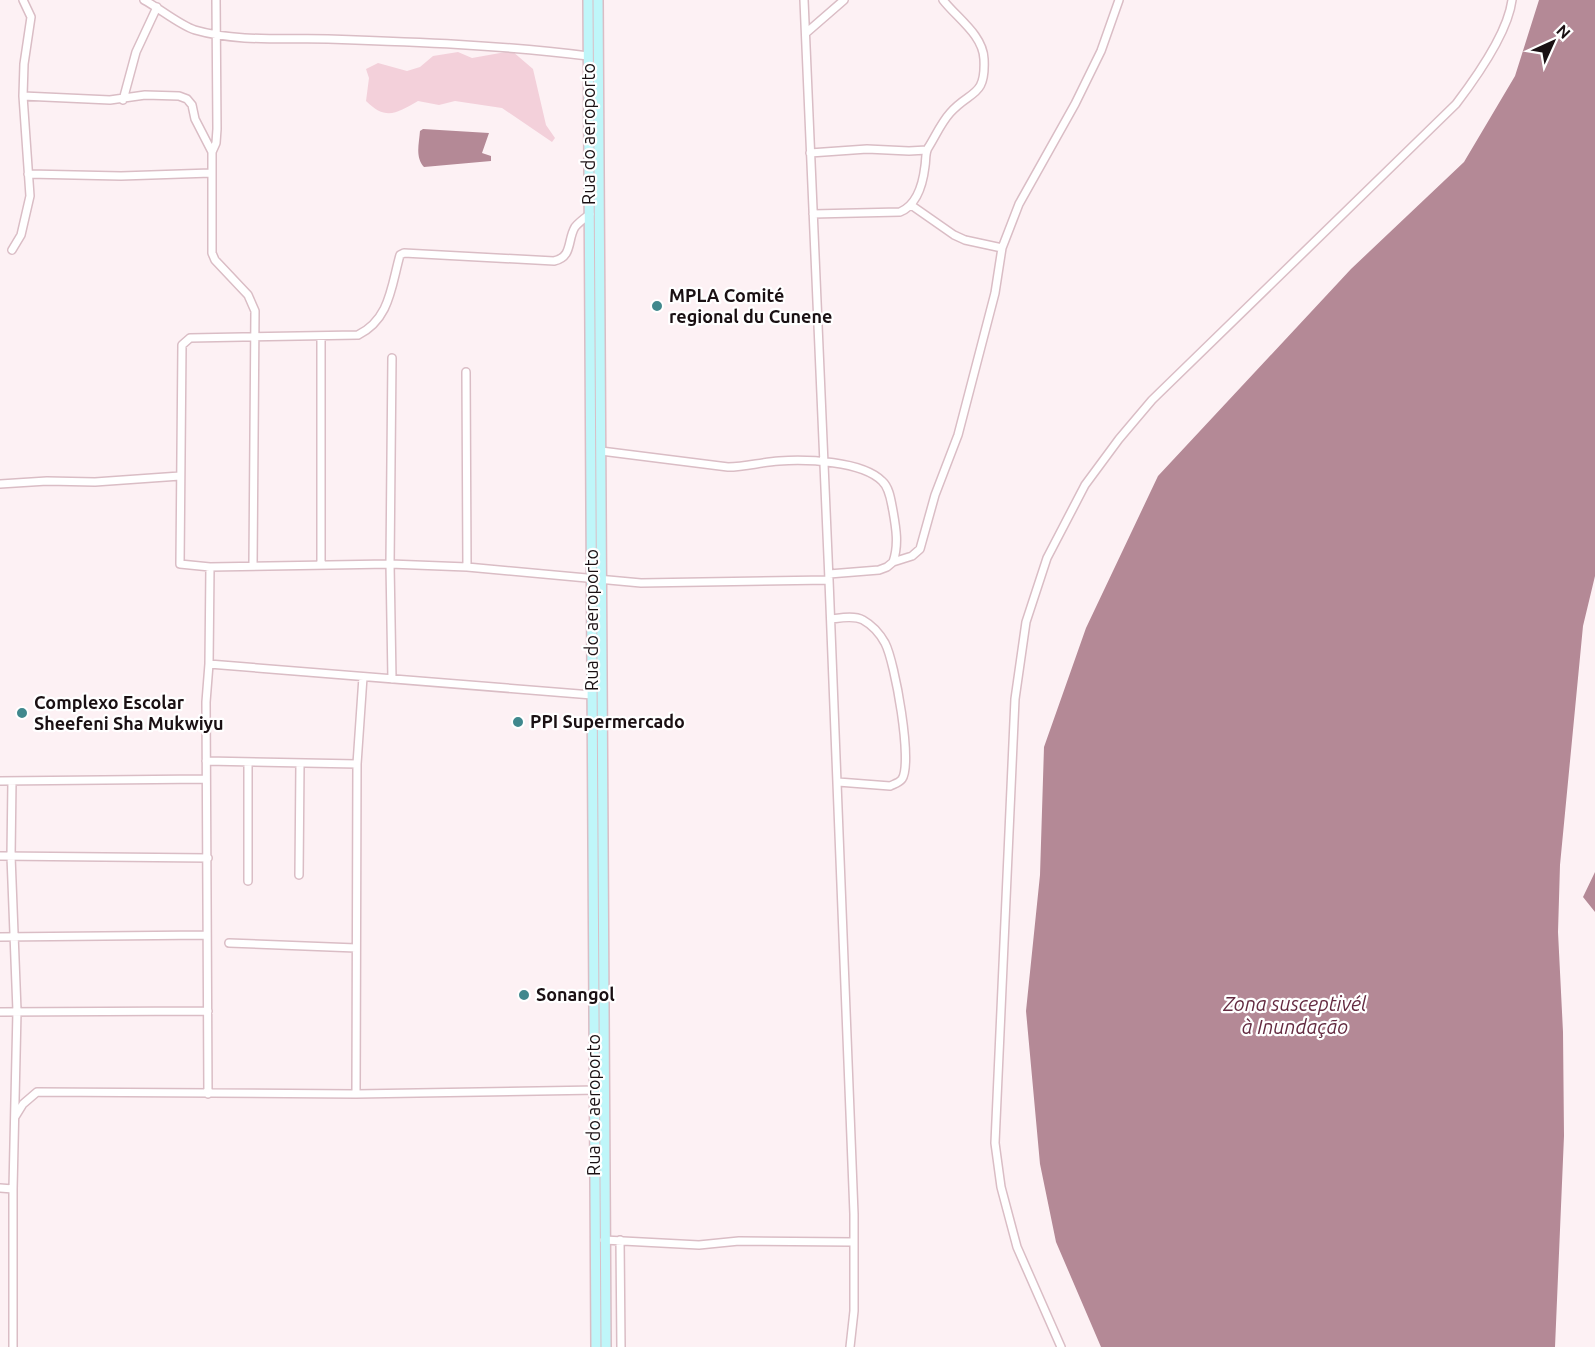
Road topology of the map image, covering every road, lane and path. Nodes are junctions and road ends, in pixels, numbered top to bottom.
1 (22, 0) edge
2 (144, 0) edge
3 (216, 0) edge
4 (588, 0) edge
5 (598, 0) edge
6 (804, 0) edge
7 (844, 0) edge
8 (943, 0) edge
9 (1119, 0) edge
10 (1512, 0) edge
11 (157, 7) junction
12 (215, 33) junction
13 (806, 33) junction
14 (588, 56) junction
15 (24, 96) junction
16 (123, 100) junction
17 (927, 150) junction
18 (212, 152) junction
19 (810, 153) junction
20 (211, 173) junction
21 (27, 174) junction
22 (912, 205) junction
23 (594, 214) junction
24 (813, 214) junction
25 (1002, 248) junction
26 (12, 250) dead end
27 (321, 337) junction
28 (256, 338) junction
29 (392, 358) dead end
30 (466, 372) dead end
31 (601, 451) junction
32 (823, 462) junction
33 (180, 476) junction
34 (0, 484) edge
35 (893, 562) junction
36 (321, 564) junction
37 (390, 564) junction
38 (253, 565) junction
39 (210, 567) junction
40 (467, 567) junction
41 (829, 577) junction
42 (597, 578) junction
43 (831, 619) junction
44 (209, 664) junction
45 (363, 677) junction
46 (392, 679) junction
47 (592, 695) junction
48 (206, 761) junction
49 (248, 762) junction
50 (300, 764) junction
51 (357, 764) junction
52 (206, 779) junction
53 (0, 781) edge
54 (12, 781) junction
55 (838, 782) junction
56 (0, 856) edge
57 (11, 856) junction
58 (208, 858) junction
59 (299, 875) dead end
60 (248, 881) dead end
61 (207, 935) junction
62 (15, 936) junction
63 (0, 937) edge
64 (229, 943) dead end
65 (356, 948) junction
66 (17, 1011) junction
67 (208, 1011) junction
68 (0, 1012) edge
69 (599, 1090) junction
70 (208, 1094) junction
71 (356, 1094) junction
72 (15, 1117) junction
73 (0, 1188) edge
74 (13, 1189) junction
75 (604, 1240) junction
76 (620, 1240) junction
77 (853, 1242) junction
78 (13, 1347) edge
79 (596, 1347) edge
80 (606, 1347) edge
81 (621, 1347) edge
82 (850, 1347) edge
83 (1061, 1347) edge

1 - 15 street
2 - 11 street
3 - 12 street
4 - 14 main road, Rua do aeroporto
5 - 23 main road, Rua do aeroporto
6 - 13 street
7 - 13 street
8 - 17 street
9 - 25 street
10 - 83 street
11 - 12 street
11 - 16 street
12 - 14 street
12 - 18 street
13 - 19 street
14 - 23 main road, Rua do aeroporto
15 - 16 street
15 - 21 street
16 - 18 street
17 - 19 street
17 - 22 street
18 - 20 street
19 - 24 street
20 - 21 street
20 - 28 street
21 - 26 street
22 - 24 street
22 - 25 street
23 - 27 street
23 - 31 main road, Rua do aeroporto
23 - 42 main road, Rua do aeroporto
24 - 32 street
25 - 35 street
27 - 28 street
27 - 36 street
28 - 33 street
28 - 38 street
29 - 37 street
30 - 40 street
31 - 32 street
31 - 42 main road, Rua do aeroporto
32 - 35 street
32 - 41 street
33 - 34 street
33 - 39 street
35 - 41 street
36 - 37 street
36 - 38 street
37 - 40 street
37 - 46 street
38 - 39 street
39 - 44 street
40 - 42 street
41 - 42 street
41 - 43 street
42 - 47 main road, Rua do aeroporto
42 - 69 main road, Rua do aeroporto
43 - 55 street
43 - 55 street
44 - 45 street
44 - 48 street
45 - 46 street
45 - 51 street
46 - 47 street
47 - 69 main road, Rua do aeroporto
48 - 49 street
48 - 52 street
49 - 50 street
49 - 60 street
50 - 51 street
50 - 59 street
51 - 65 street
52 - 54 street
52 - 58 street
53 - 54 street
54 - 57 street
55 - 77 street
56 - 57 street
57 - 58 street
57 - 62 street
58 - 61 street
61 - 62 street
61 - 67 street
62 - 63 street
62 - 66 street
64 - 65 street
65 - 71 street
66 - 67 street
66 - 68 street
66 - 72 street
67 - 70 street
69 - 71 street
69 - 75 main road, Rua do aeroporto
69 - 79 main road, Rua do aeroporto
70 - 71 street
70 - 72 street
72 - 74 street
73 - 74 street
74 - 78 street
75 - 76 street
75 - 80 main road, Rua do aeroporto
76 - 77 street
76 - 81 street
77 - 82 street

